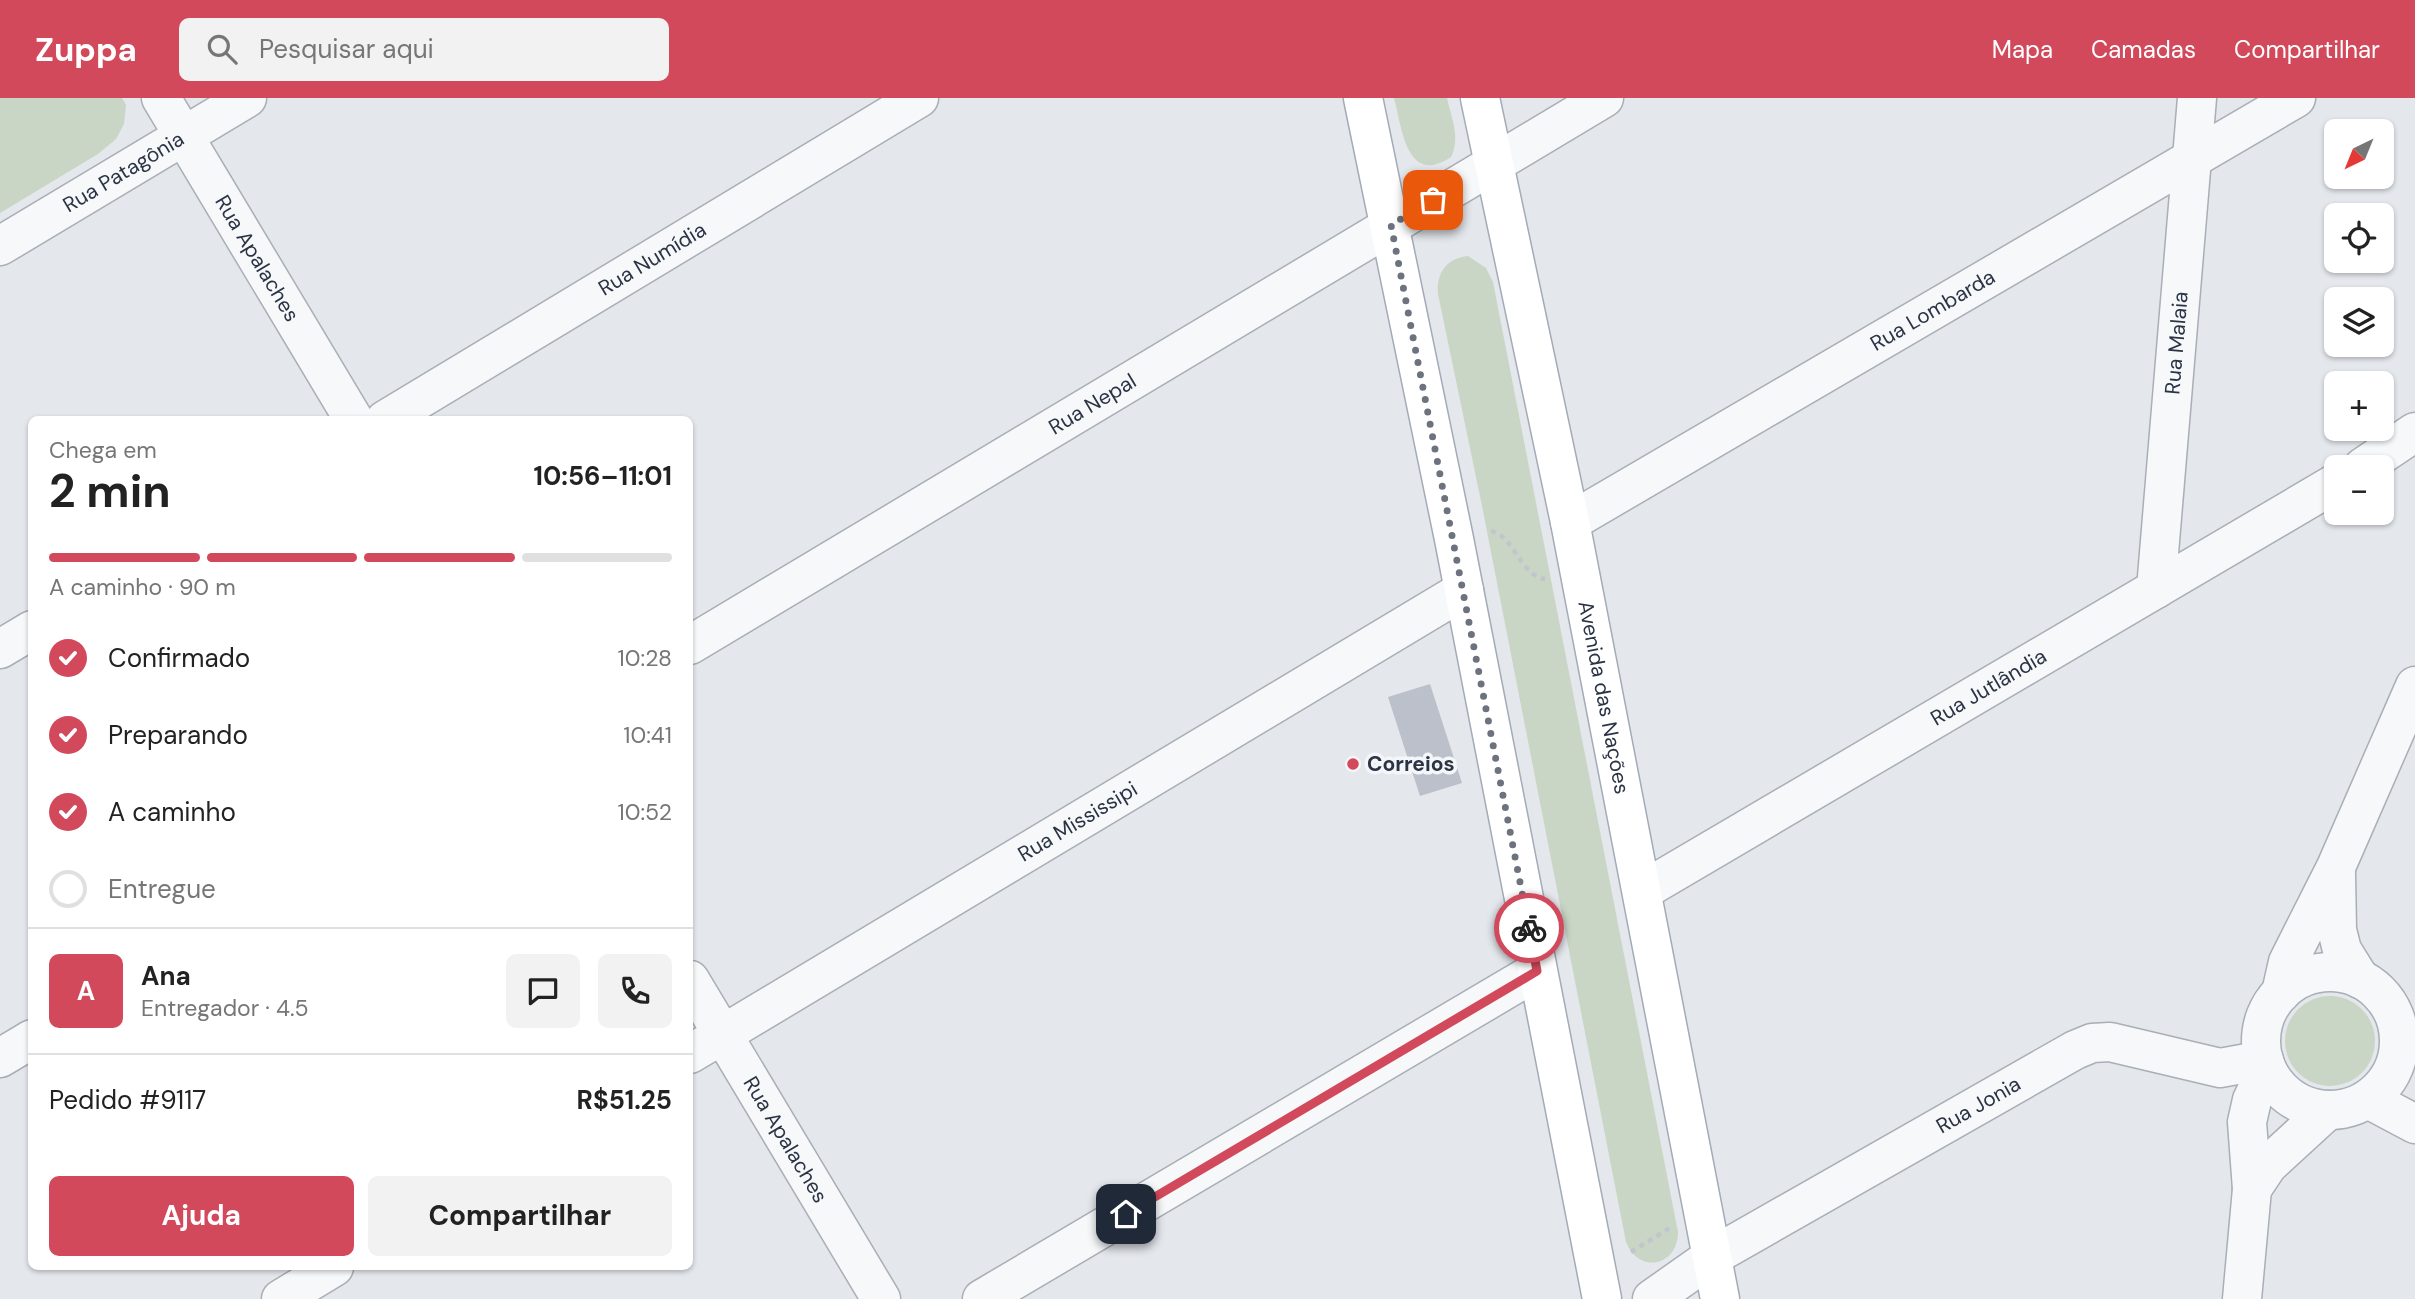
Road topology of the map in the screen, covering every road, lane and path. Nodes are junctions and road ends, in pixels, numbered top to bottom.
1 (161, 98) edge
2 (247, 98) edge
3 (919, 98) edge
4 (1363, 98) edge
5 (1480, 98) edge
6 (1604, 98) edge
7 (2197, 98) edge
8 (2296, 98) edge
9 (184, 136) junction
10 (2191, 159) junction
11 (1495, 163) junction
12 (1391, 225) junction
13 (0, 246) edge
14 (352, 416) edge
15 (392, 416) edge
16 (2415, 432) edge
17 (2381, 455) edge
18 (2394, 467) edge
19 (2415, 467) edge
20 (2324, 490) edge
21 (1570, 523) junction
22 (1454, 539) junction
23 (1580, 573) junction
24 (2156, 589) junction
25 (1464, 590) junction
26 (28, 632) edge
27 (693, 643) edge
28 (0, 649) edge
29 (2415, 686) edge
30 (2336, 867) junction
31 (1642, 891) junction
32 (1537, 971) junction
33 (693, 985) edge
34 (2385, 988) edge
35 (2281, 993) junction
36 (722, 1034) junction
37 (28, 1041) edge
38 (693, 1052) edge
39 (2407, 1057) edge
40 (0, 1058) edge
41 (2266, 1064) junction
42 (2368, 1099) junction
43 (2329, 1110) junction
44 (2415, 1124) edge
45 (2252, 1189) junction
46 (1676, 1223) dead end
47 (1631, 1252) dead end
48 (1713, 1256) junction
49 (329, 1270) edge
50 (281, 1299) edge
51 (881, 1299) edge
52 (982, 1299) edge
53 (1602, 1299) edge
54 (1652, 1299) edge
55 (1720, 1299) edge
56 (2242, 1299) edge

1 - 9 street, Rua Apalaches
2 - 9 street, Rua Patagônia
3 - 15 street, Rua Numídia
4 - 12 main road
5 - 11 main road, Avenida das Nações
6 - 11 street, Rua Nepal
7 - 10 street, Rua Malaia
8 - 10 street, Rua Lombarda
9 - 13 street, Rua Patagônia
9 - 14 street, Rua Apalaches
10 - 21 street, Rua Lombarda
10 - 24 street, Rua Malaia
11 - 12 street, Rua Nepal
11 - 21 main road, Avenida das Nações
12 - 22 main road
12 - 27 street, Rua Nepal
16 - 17 street
18 - 19 street
20 - 24 street, Rua Jutlândia
21 - 23 main road, Avenida das Nações
22 - 23 path
22 - 25 main road
23 - 31 main road, Avenida das Nações
24 - 31 street, Rua Jutlândia
25 - 32 main road
25 - 36 street, Rua Mississipi
26 - 28 street
29 - 30 street
30 - 34 street
30 - 35 street
31 - 48 main road, Avenida das Nações
32 - 52 street
32 - 53 main road
33 - 36 street, Rua Apalaches
34 - 35 street
34 - 39 street
35 - 41 street
36 - 38 street, Rua Mississipi
36 - 51 street, Rua Apalaches
37 - 40 street
39 - 42 street
41 - 43 street
41 - 45 street
41 - 48 street, Rua Jonia
42 - 43 street
42 - 44 street
43 - 45 street
45 - 56 street
46 - 47 path
48 - 54 street, Rua Jonia
48 - 55 main road, Avenida das Nações
49 - 50 street

